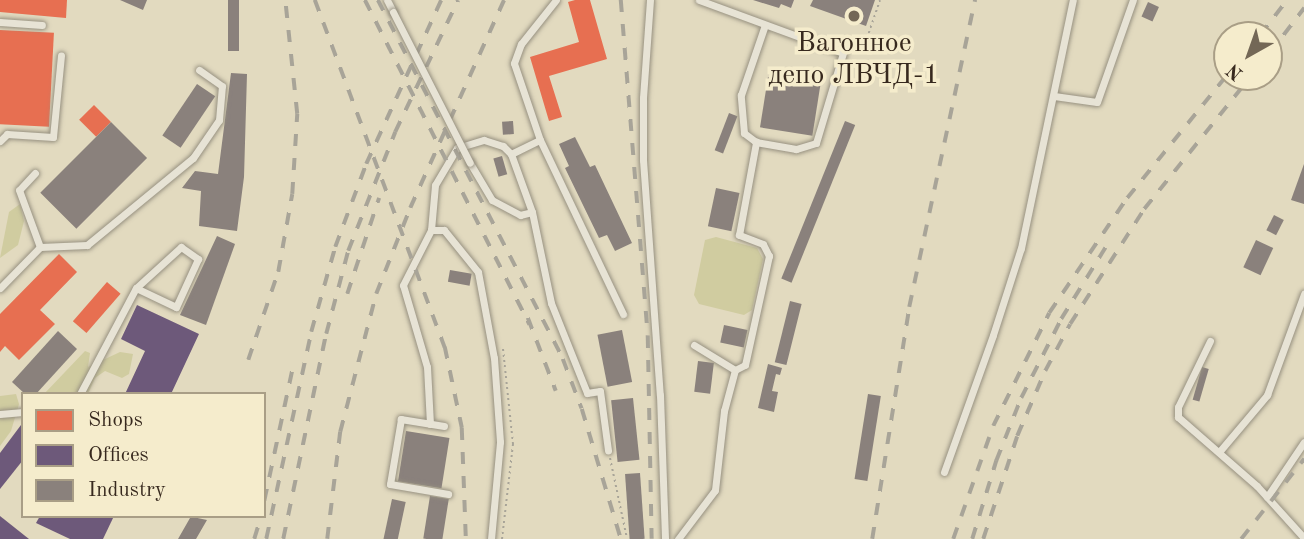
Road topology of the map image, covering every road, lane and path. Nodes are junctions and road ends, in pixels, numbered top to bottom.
1 (387, 0) edge
2 (556, 0) edge
3 (650, 0) edge
4 (699, 0) edge
5 (880, 0) edge
6 (1073, 0) edge
7 (1133, 0) edge
8 (0, 22) edge
9 (42, 25) dead end
10 (765, 25) junction
11 (843, 53) junction
12 (61, 55) dead end
13 (199, 70) dead end
14 (1054, 96) junction
15 (540, 140) junction
16 (0, 141) edge
17 (756, 142) junction
18 (511, 154) junction
19 (35, 173) dead end
20 (532, 212) junction
21 (431, 230) junction
22 (40, 247) junction
23 (0, 288) edge
24 (136, 288) junction
25 (1304, 294) edge
26 (623, 314) dead end
27 (1210, 341) dead end
28 (694, 345) dead end
29 (735, 370) junction
30 (81, 392) edge
31 (21, 412) edge
32 (0, 414) edge
33 (430, 424) junction
34 (444, 426) dead end
35 (1304, 442) edge
36 (513, 444) dead end
37 (608, 450) joint
38 (1219, 452) junction
39 (944, 472) dead end
40 (448, 494) dead end
41 (1267, 497) junction
42 (1304, 538) edge
43 (491, 539) edge
44 (502, 539) edge
45 (627, 539) edge
46 (665, 539) edge
47 (678, 539) edge

1 - 20 lane, bridge
2 - 15 lane
3 - 46 lane
4 - 10 lane
5 - 11 path
6 - 14 lane
7 - 14 lane
8 - 9 lane
10 - 11 lane
10 - 17 lane
11 - 17 lane
12 - 16 lane
13 - 22 lane
14 - 39 lane
15 - 18 lane
15 - 26 lane
17 - 29 lane
18 - 20 lane
18 - 21 lane
19 - 22 lane
20 - 37 lane
21 - 33 lane
21 - 43 lane
22 - 23 lane
24 - 24 lane
24 - 30 lane
25 - 38 lane
27 - 38 lane
28 - 29 lane
29 - 47 lane
31 - 32 lane
33 - 34 lane
33 - 40 lane
35 - 41 lane
36 - 44 path
37 - 45 path
38 - 41 lane
41 - 42 lane

